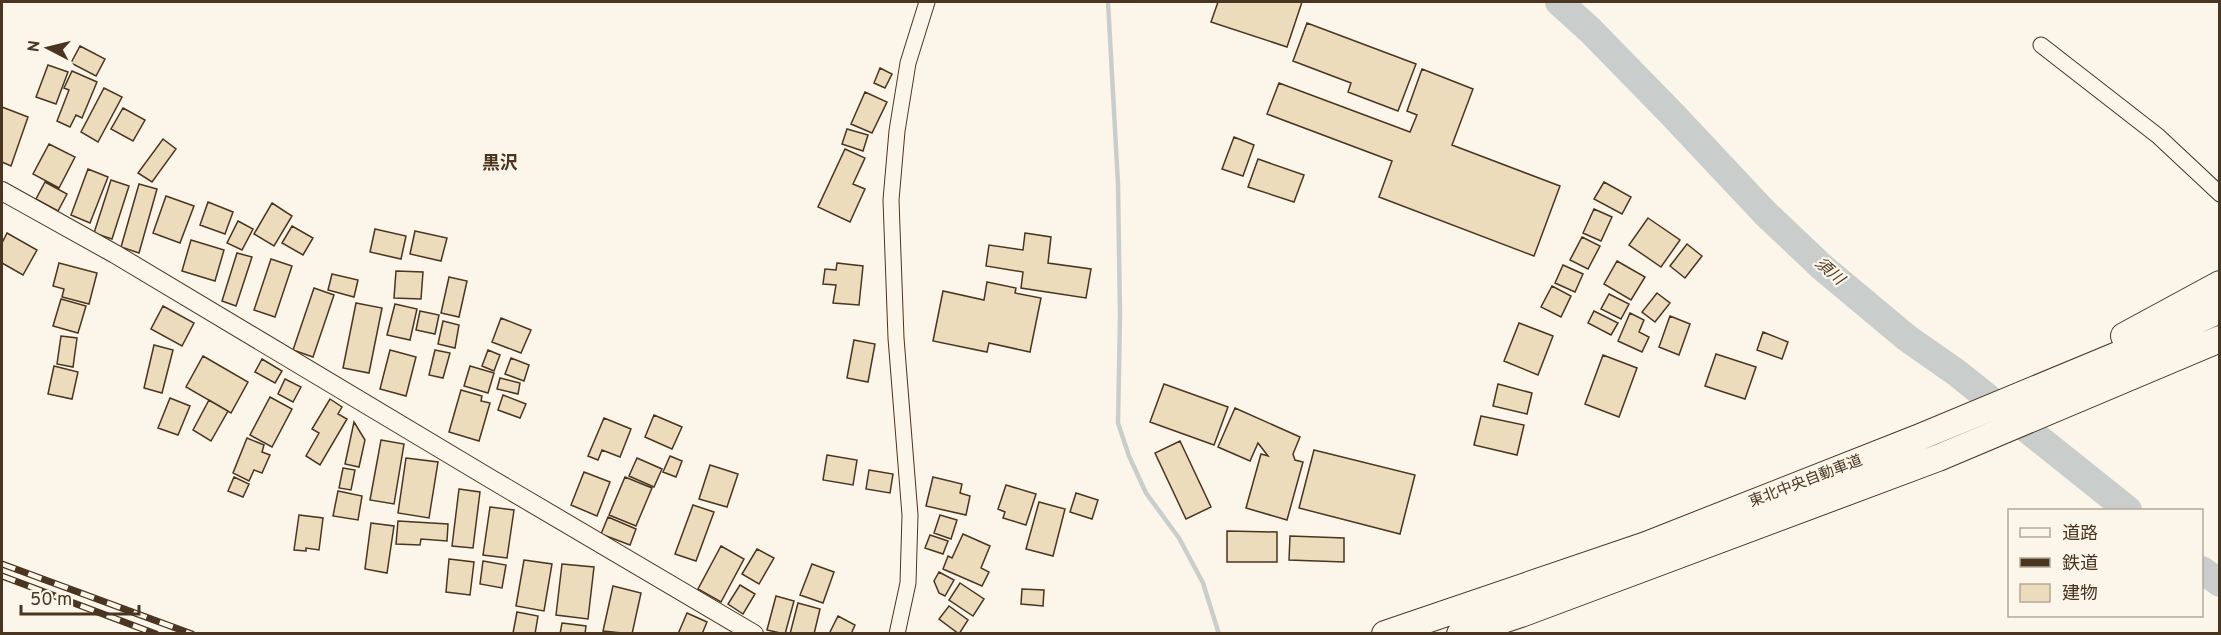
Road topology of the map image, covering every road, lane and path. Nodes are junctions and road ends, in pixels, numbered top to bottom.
1 (927, 2) edge
2 (2041, 45) dead end
3 (2, 191) edge
4 (2220, 194) edge
5 (2217, 294) edge
6 (2220, 339) edge
7 (2220, 350) edge
8 (2112, 385) junction
9 (1847, 479) junction
10 (754, 633) edge
11 (897, 633) edge
12 (1385, 633) edge
13 (1460, 633) edge

1 - 11 street
2 - 4 street
3 - 10 street
5 - 9 highway, 東北中央自動車道
6 - 8 highway, 東北中央自動車道
7 - 8 highway
8 - 9 highway, 東北中央自動車道
9 - 12 highway, 東北中央自動車道
9 - 13 highway, 東北中央自動車道

